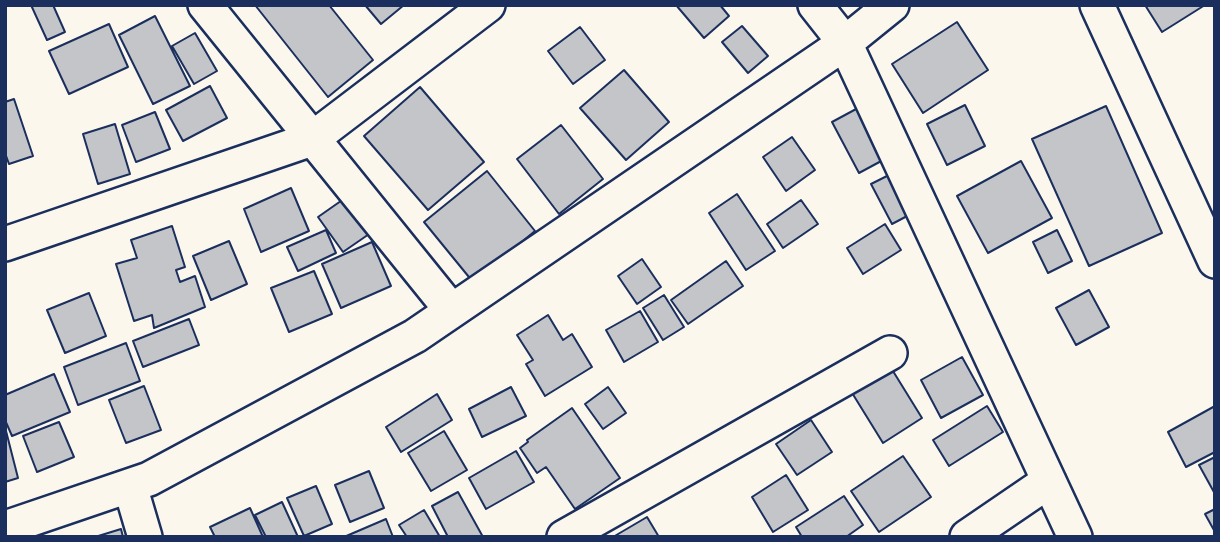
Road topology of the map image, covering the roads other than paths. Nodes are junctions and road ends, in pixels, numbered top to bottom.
1 (205, 5) edge
2 (488, 5) edge
3 (815, 5) edge
4 (892, 5) edge
5 (1097, 5) edge
6 (845, 43) junction
7 (312, 139) junction
8 (5, 244) edge
9 (1215, 261) edge
10 (452, 311) junction
11 (890, 352) dead end
12 (1049, 481) junction
13 (130, 486) junction
14 (5, 528) edge
15 (145, 537) edge
16 (564, 537) edge
17 (967, 537) edge
18 (1075, 537) edge

1 - 7 street
2 - 7 street
3 - 6 street
4 - 6 street
5 - 9 street
6 - 10 street
6 - 12 street
7 - 8 street
7 - 10 street
10 - 13 street
11 - 16 street
12 - 17 street
12 - 18 street
13 - 14 street
13 - 15 street

